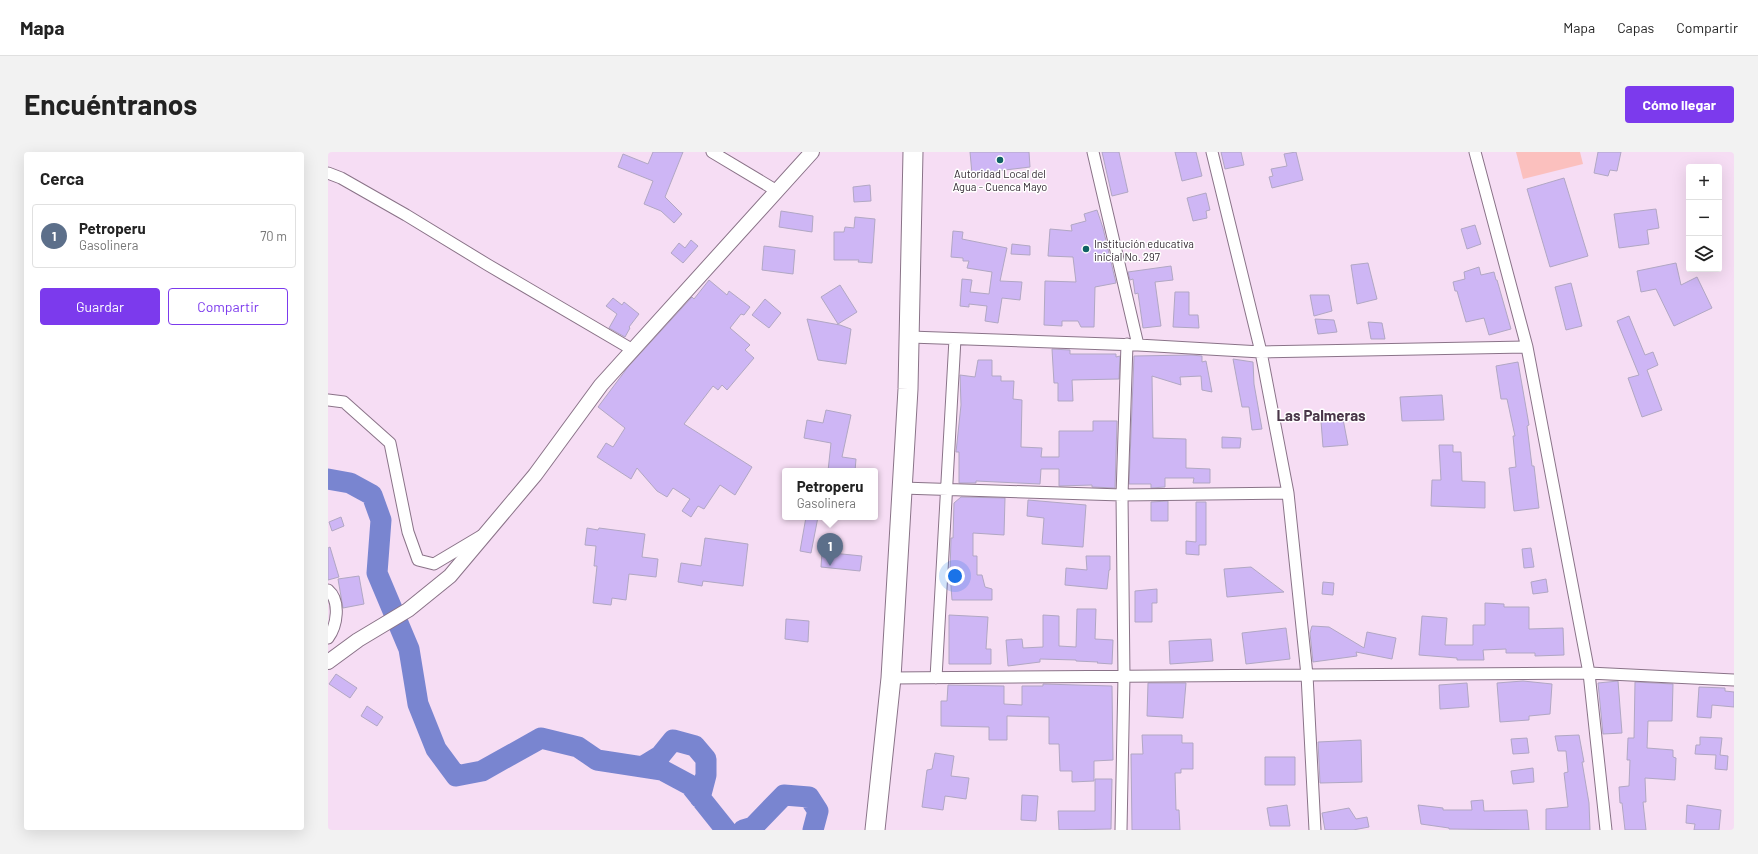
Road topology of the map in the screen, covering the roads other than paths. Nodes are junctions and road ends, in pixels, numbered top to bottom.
1 (712, 152) edge
2 (812, 152) edge
3 (913, 152) edge
4 (1093, 152) edge
5 (1212, 152) edge
6 (1475, 152) edge
7 (328, 173) edge
8 (777, 191) junction
9 (910, 337) junction
10 (955, 339) junction
11 (1133, 345) junction
12 (1527, 347) junction
13 (633, 350) junction
14 (1261, 352) junction
15 (328, 400) edge
16 (902, 488) junction
17 (946, 490) junction
18 (1288, 493) junction
19 (1122, 495) junction
20 (486, 532) junction
21 (328, 590) edge
22 (328, 638) edge
23 (328, 662) edge
24 (1589, 673) junction
25 (1307, 675) junction
26 (1124, 676) junction
27 (891, 678) junction
28 (936, 678) junction
29 (1734, 680) edge
30 (875, 830) edge
31 (1121, 830) edge
32 (1315, 830) edge
33 (1606, 830) edge

1 - 8 street
2 - 8 street
3 - 9 highway
4 - 11 street
5 - 14 street
6 - 12 street
7 - 13 street
8 - 13 street
9 - 10 street
9 - 16 highway
10 - 11 street
10 - 17 street
11 - 14 street
11 - 19 street
12 - 14 street
12 - 24 street
13 - 20 street
14 - 18 street
15 - 20 street
16 - 17 street
16 - 27 highway
17 - 19 street
17 - 28 street
18 - 19 street
18 - 25 street
19 - 26 street
20 - 23 street
21 - 22 street
24 - 25 street
24 - 29 street
24 - 33 street
25 - 26 street
25 - 32 street
26 - 28 street
26 - 31 street
27 - 28 street
27 - 30 highway

